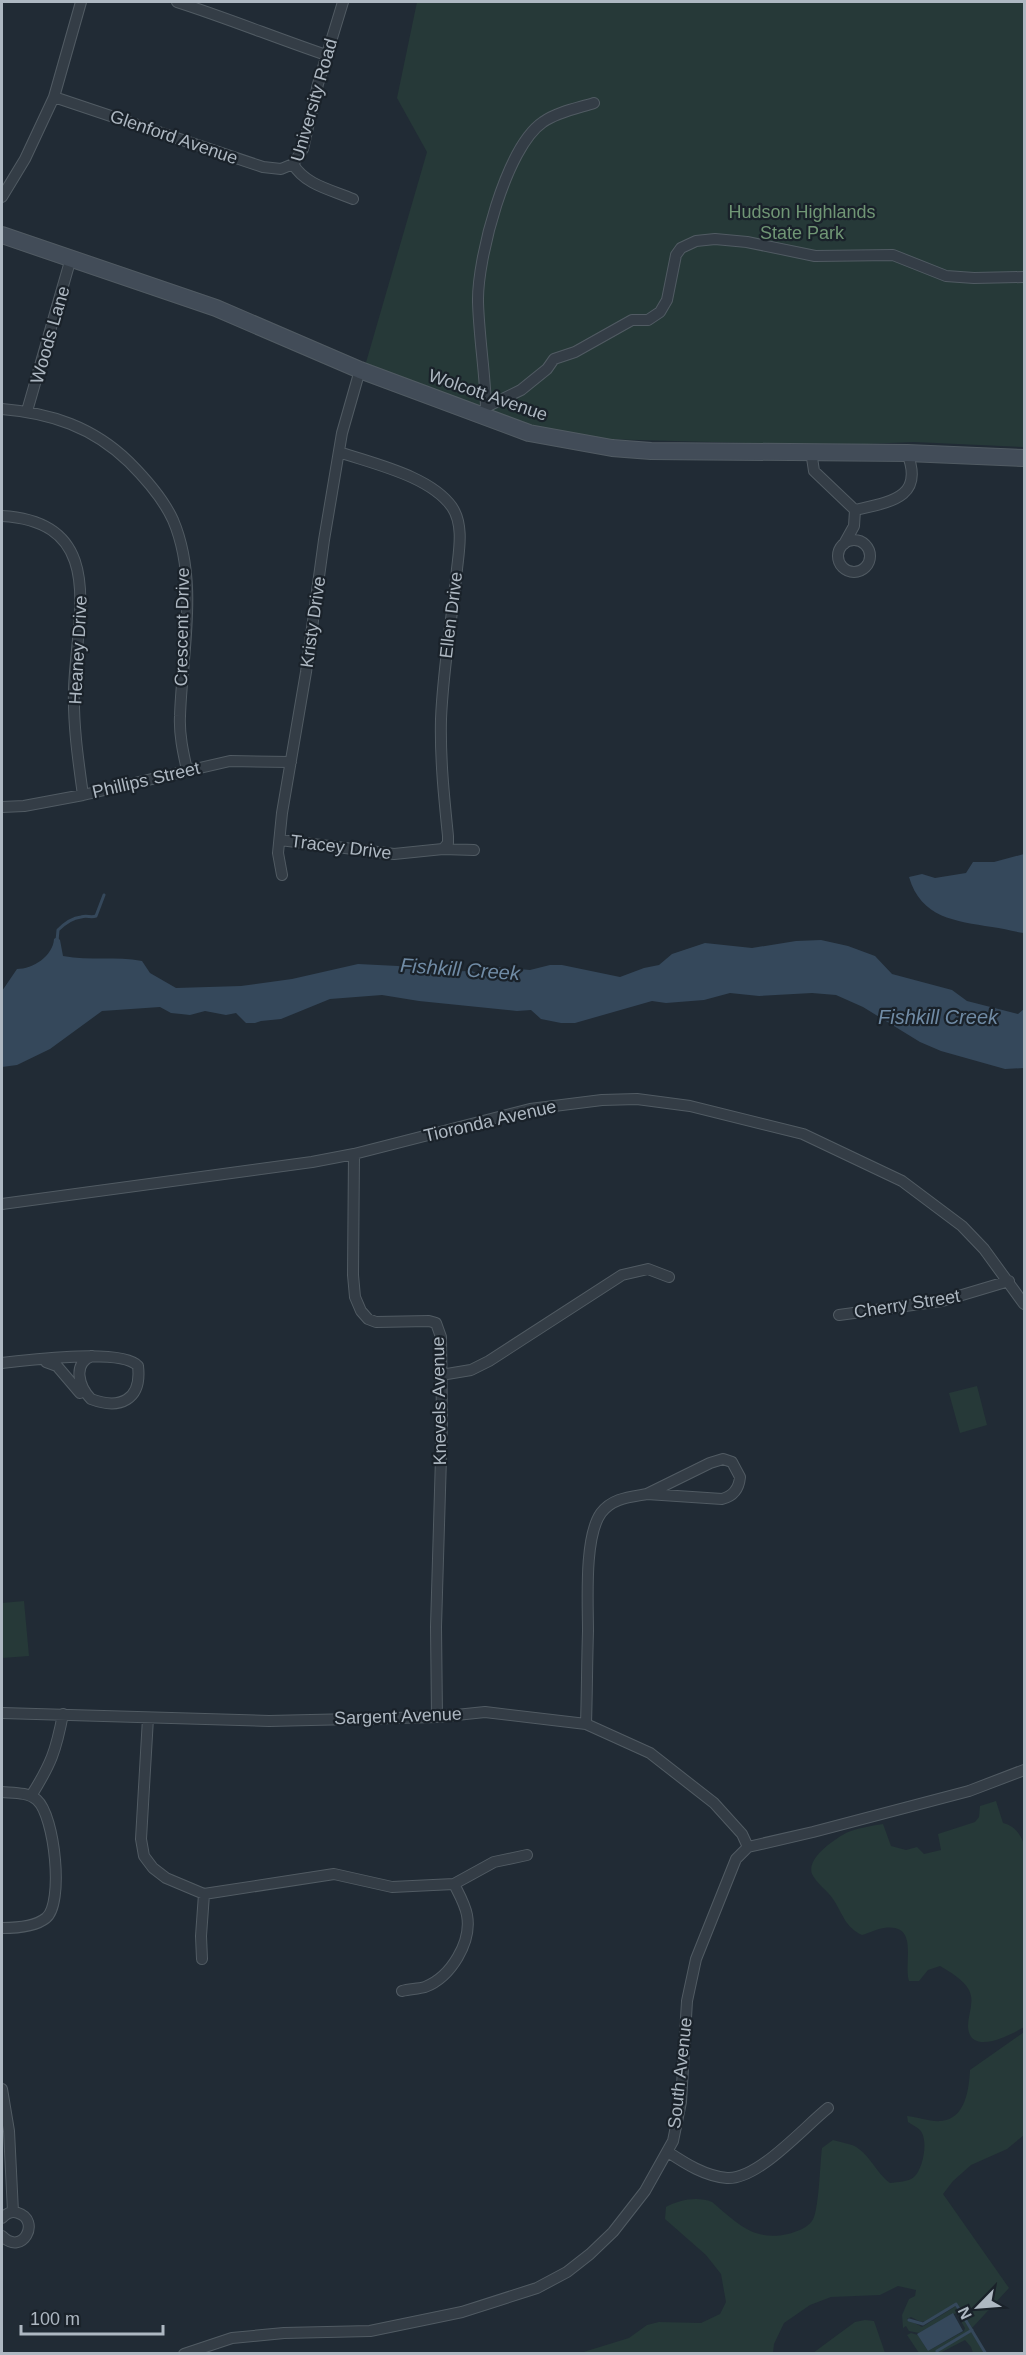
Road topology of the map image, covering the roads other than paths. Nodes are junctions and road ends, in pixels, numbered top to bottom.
1 (81, 2) edge
2 (177, 2) edge
3 (343, 2) edge
4 (326, 55) junction
5 (54, 97) junction
6 (594, 103) dead end
7 (293, 164) junction
8 (2, 197) edge
9 (353, 199) dead end
10 (2, 235) edge
11 (72, 258) junction
12 (1024, 277) edge
13 (360, 370) junction
14 (2, 409) edge
15 (27, 411) junction
16 (483, 411) junction
17 (811, 451) junction
18 (339, 452) junction
19 (907, 453) junction
20 (1024, 458) edge
21 (855, 510) junction
22 (2, 516) edge
23 (844, 544) dead end
24 (291, 762) junction
25 (187, 770) junction
26 (83, 795) junction
27 (2, 807) edge
28 (280, 840) junction
29 (443, 849) junction
30 (474, 850) dead end
31 (282, 875) dead end
32 (354, 1154) junction
33 (2, 1204) edge
34 (669, 1277) dead end
35 (1009, 1281) junction
36 (1024, 1304) edge
37 (838, 1315) dead end
38 (93, 1356) junction
39 (40, 1360) junction
40 (2, 1363) edge
41 (441, 1375) junction
42 (91, 1399) junction
43 (647, 1494) junction
44 (2, 1713) edge
45 (63, 1714) junction
46 (437, 1717) junction
47 (148, 1718) junction
48 (586, 1724) junction
49 (1024, 1770) edge
50 (2, 1792) edge
51 (31, 1796) junction
52 (748, 1847) junction
53 (527, 1855) dead end
54 (454, 1884) junction
55 (204, 1894) junction
56 (2, 1928) edge
57 (202, 1959) dead end
58 (402, 1991) dead end
59 (2, 2089) edge
60 (828, 2108) dead end
61 (668, 2152) junction
62 (13, 2212) junction
63 (2, 2218) edge
64 (2, 2236) edge
65 (184, 2354) edge

1 - 5 street
2 - 4 street
3 - 4 street, University Road
4 - 7 street, University Road
5 - 7 street, Glenford Avenue
5 - 8 street
6 - 16 street
7 - 9 street, University Road
10 - 11 main road, Wolcott Avenue
11 - 13 main road, Wolcott Avenue
11 - 15 street, Woods Lane
12 - 16 street
13 - 16 main road, Wolcott Avenue
13 - 18 street, Kristy Drive
14 - 15 street, Crescent Drive
15 - 25 street, Crescent Drive
16 - 17 main road, Wolcott Avenue
17 - 19 main road, Wolcott Avenue
17 - 21 street
18 - 24 street, Kristy Drive
18 - 29 street, Ellen Drive
19 - 20 main road, Wolcott Avenue
19 - 21 street
21 - 23 street
22 - 26 street, Heaney Drive
24 - 25 street, Phillips Street
24 - 28 street, Kristy Drive
25 - 26 street, Phillips Street
26 - 27 street, Phillips Street
28 - 29 street, Tracey Drive
28 - 31 street, Kristy Drive
29 - 30 street, Tracey Drive
32 - 33 street, Tioronda Avenue
32 - 35 street, Tioronda Avenue
32 - 41 street, Knevels Avenue
34 - 41 street
35 - 36 street, Tioronda Avenue
35 - 37 street, Cherry Street
38 - 39 street
38 - 42 street
38 - 42 street
39 - 40 street
39 - 42 street
41 - 46 street, Knevels Avenue
43 - 43 street
43 - 48 street
44 - 45 street, Sargent Avenue
45 - 47 street, Sargent Avenue
45 - 51 street
46 - 47 street, Sargent Avenue
46 - 48 street, Sargent Avenue
47 - 55 street
48 - 52 street, Sargent Avenue
49 - 52 street
50 - 51 street
51 - 56 street
52 - 61 street, South Avenue
53 - 54 street
54 - 55 street
54 - 58 street
55 - 57 street
59 - 62 street
60 - 61 street
61 - 65 street, South Avenue
62 - 63 street
62 - 64 street

